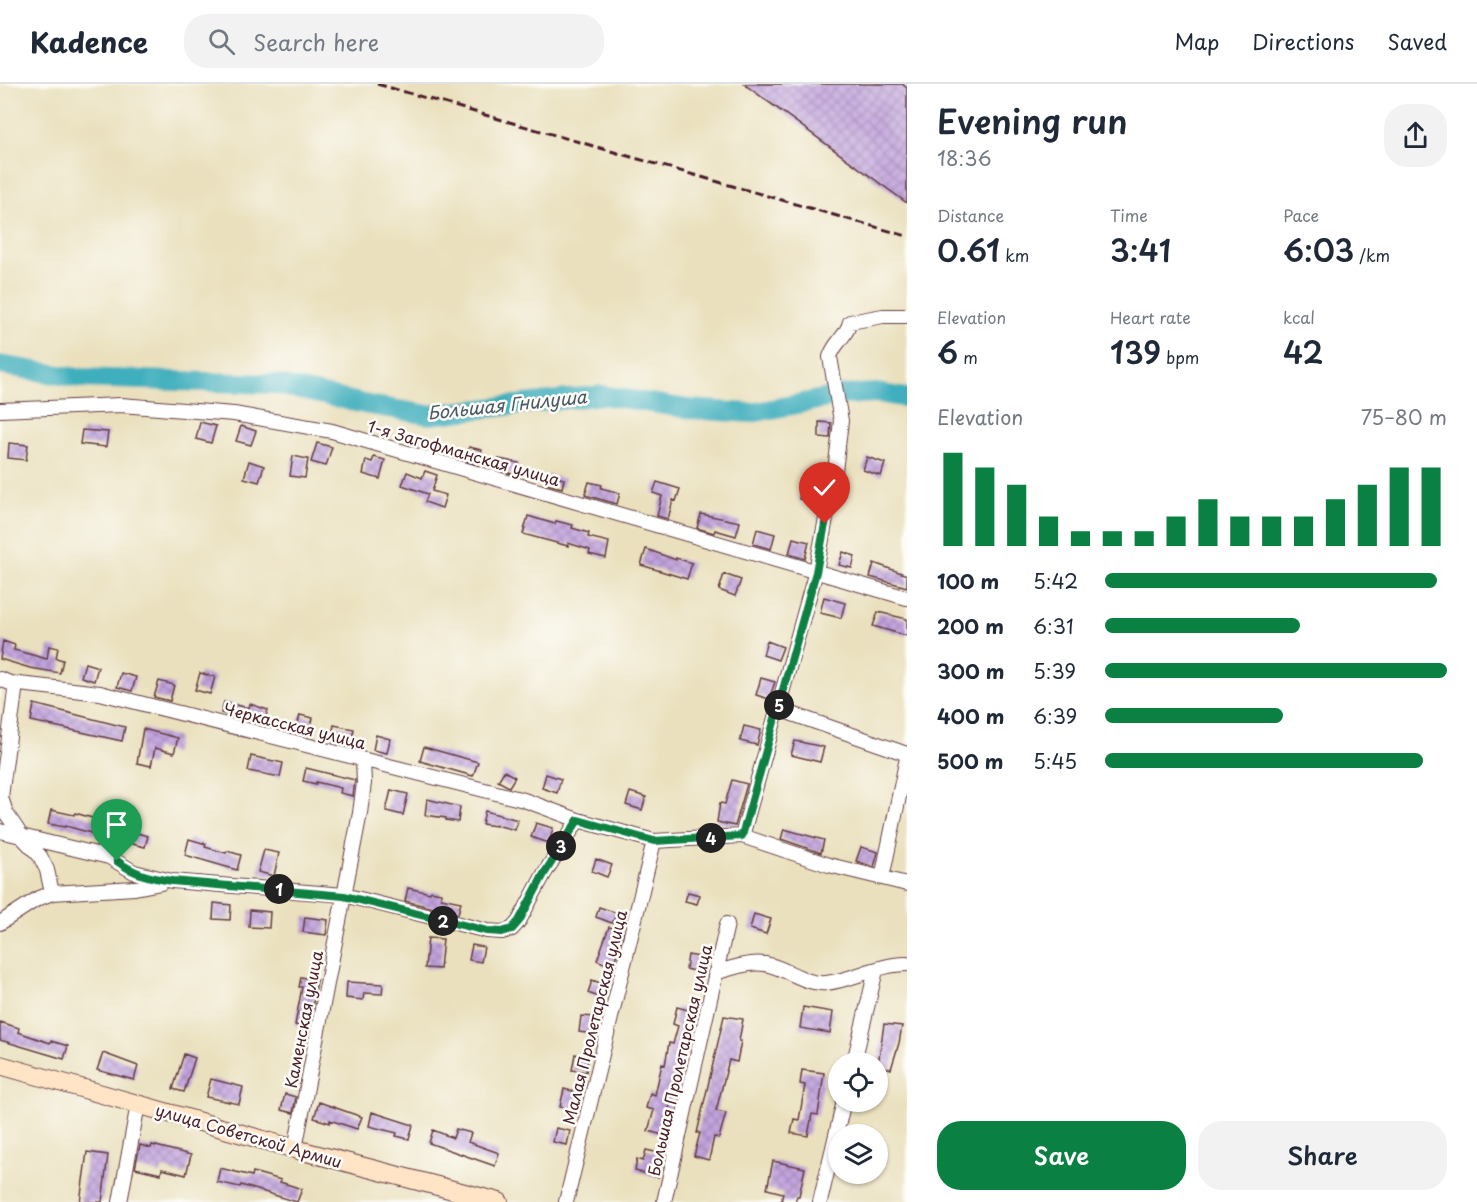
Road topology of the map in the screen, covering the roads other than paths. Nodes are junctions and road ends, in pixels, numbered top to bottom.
1 (907, 316) edge
2 (0, 411) edge
3 (816, 572) junction
4 (907, 598) edge
5 (0, 679) edge
6 (16, 684) junction
7 (778, 709) junction
8 (907, 753) edge
9 (907, 758) edge
10 (363, 760) junction
11 (578, 820) junction
12 (0, 831) edge
13 (742, 836) junction
14 (22, 837) junction
15 (654, 841) junction
16 (882, 878) junction
17 (172, 881) junction
18 (907, 884) edge
19 (52, 892) junction
20 (344, 896) junction
21 (0, 923) edge
22 (727, 924) dead end
23 (907, 964) edge
24 (876, 970) junction
25 (715, 974) junction
26 (856, 1052) edge
27 (0, 1065) edge
28 (138, 1104) junction
29 (841, 1112) edge
30 (295, 1149) junction
31 (120, 1202) edge
32 (498, 1202) edge
33 (566, 1202) edge
34 (664, 1202) edge
35 (820, 1202) edge

1 - 3 street
2 - 3 street, 1-я Загофманская улица
3 - 4 street, 1-я Загофманская улица
3 - 7 street
5 - 6 street, Черкасская улица
6 - 10 street, Черкасская улица
6 - 14 street
7 - 8 street
7 - 13 street
9 - 16 street
10 - 11 street, Черкасская улица
10 - 20 street, Каменская улица
11 - 15 street, Черкасская улица
11 - 20 street
12 - 14 street
13 - 15 street, Черкасская улица
13 - 16 street
14 - 17 street
14 - 19 street
15 - 33 street, Малая Пролетарская улица
16 - 18 street
17 - 19 street
17 - 20 street
19 - 21 street
20 - 30 street, Каменская улица
22 - 25 street, Большая Пролетарская улица
23 - 24 street
24 - 25 street
24 - 26 street
25 - 34 street, Большая Пролетарская улица
27 - 28 main road, улица Советской Армии
28 - 30 main road, улица Советской Армии
28 - 31 street
29 - 35 street
30 - 32 main road, улица Советской Армии

